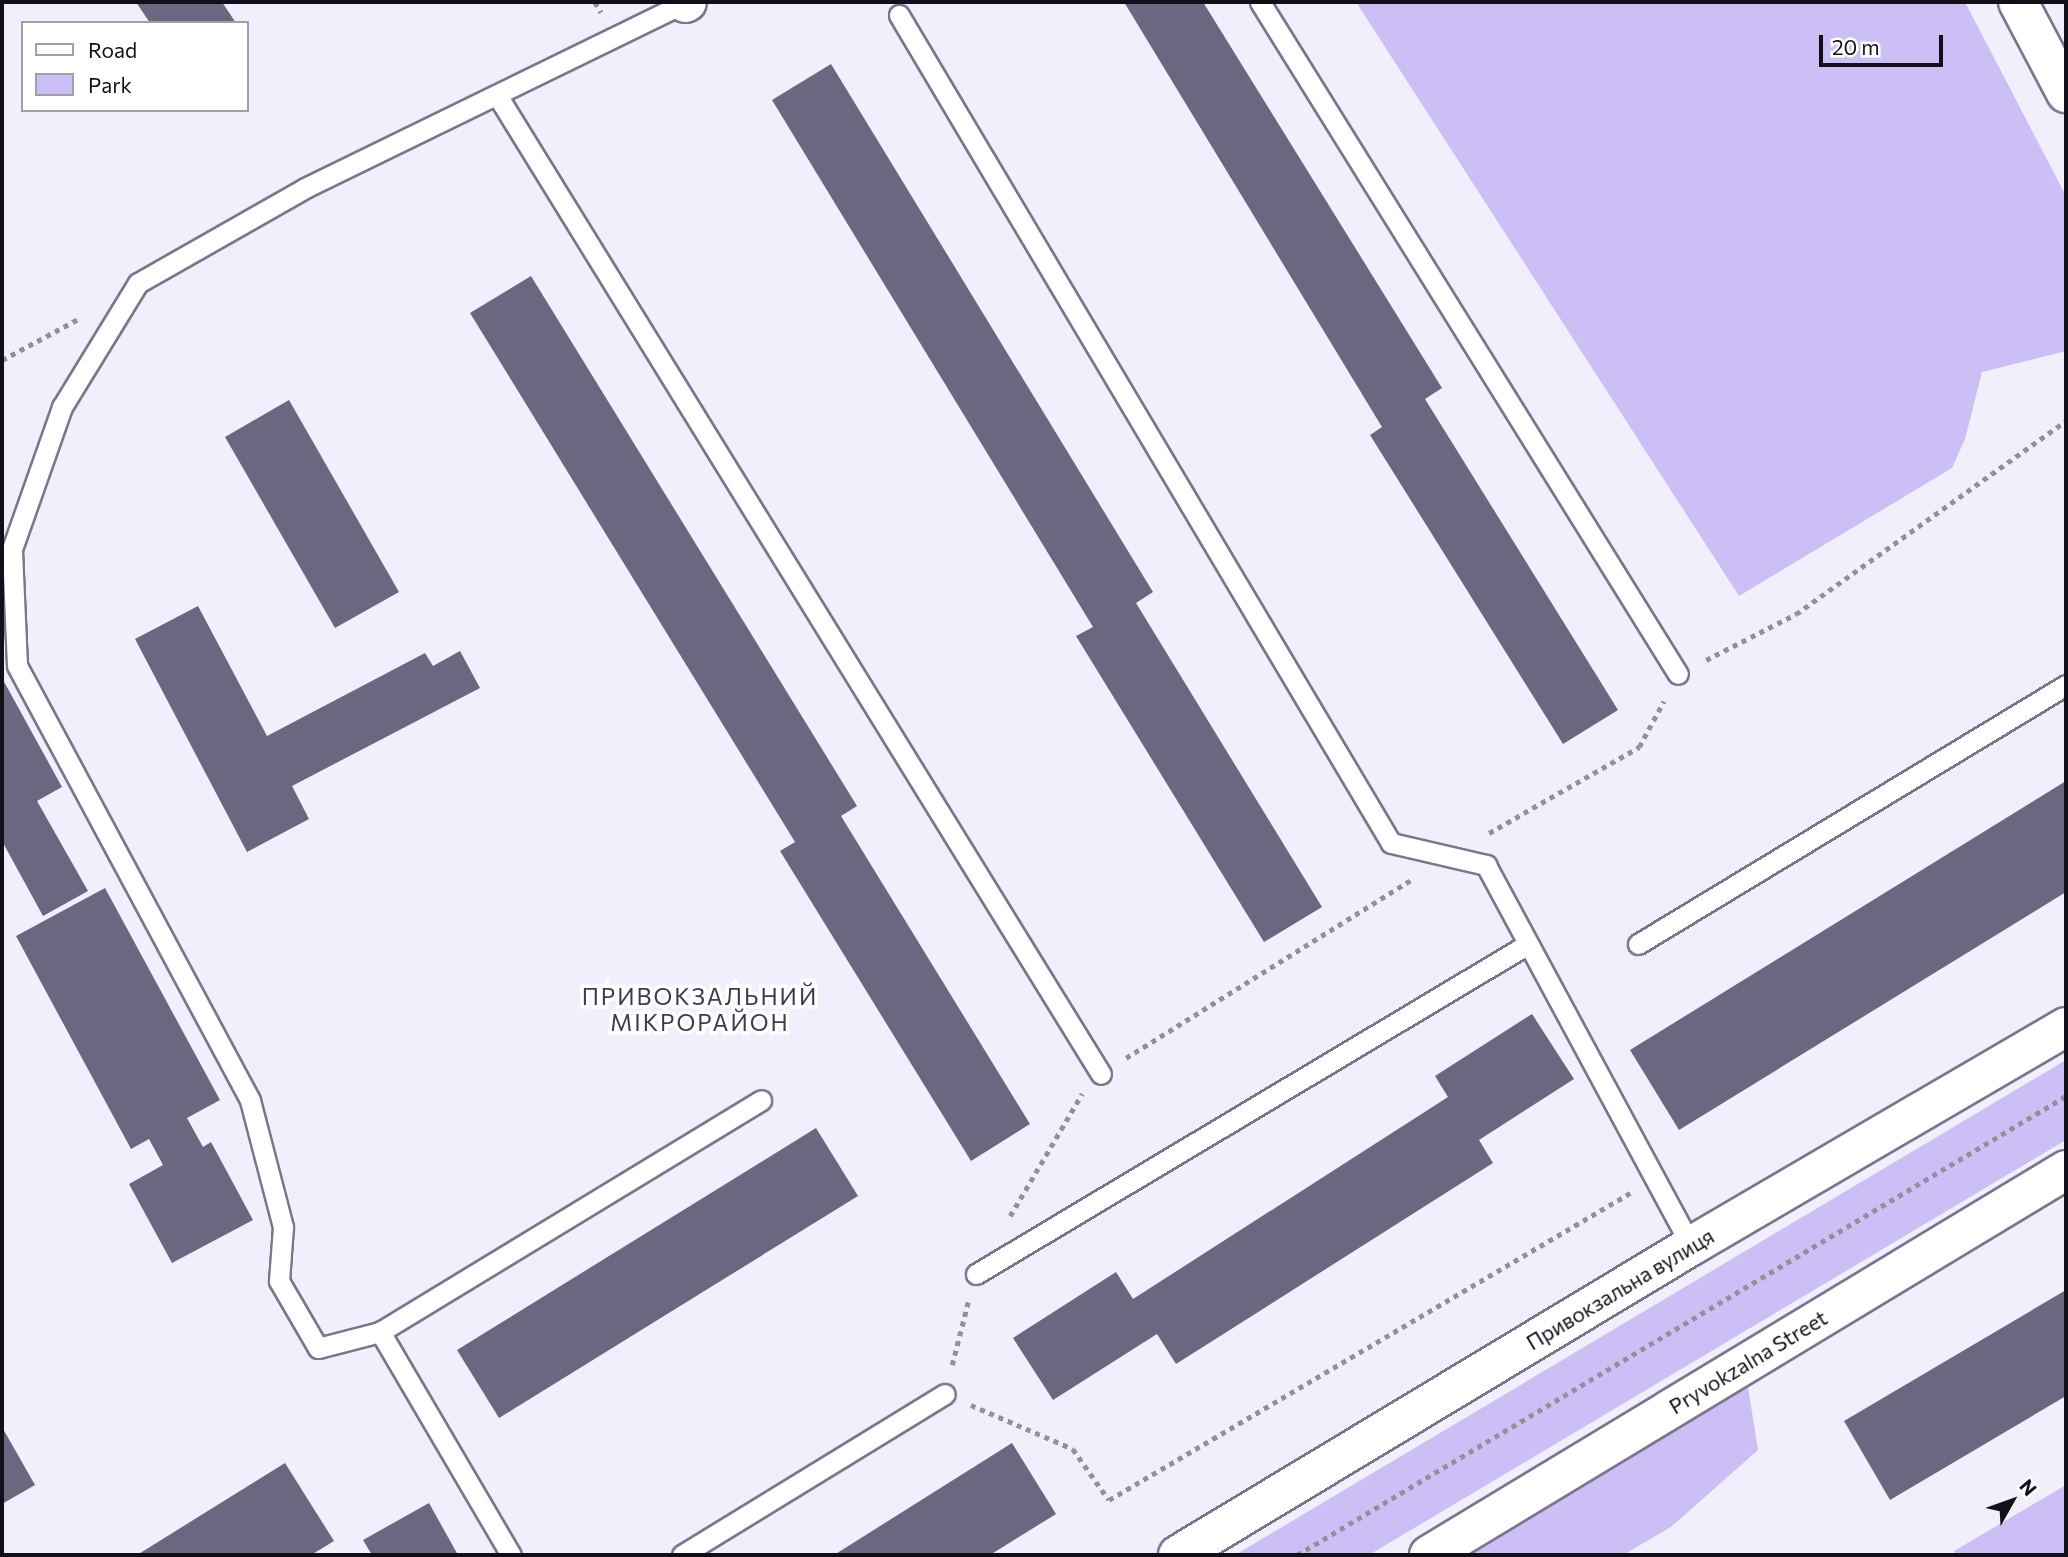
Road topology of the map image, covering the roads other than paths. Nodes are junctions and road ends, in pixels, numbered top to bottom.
1 (686, 2) edge
2 (1260, 2) edge
3 (2018, 2) edge
4 (899, 15) dead end
5 (2066, 93) edge
6 (497, 95) junction
7 (1678, 674) dead end
8 (2066, 685) edge
9 (1528, 944) junction
10 (1638, 944) dead end
11 (2066, 1027) edge
12 (1101, 1074) dead end
13 (761, 1100) dead end
14 (2066, 1170) edge
15 (1691, 1246) junction
16 (976, 1274) dead end
17 (380, 1332) junction
18 (945, 1394) dead end
19 (511, 1555) edge
20 (682, 1555) edge
21 (1178, 1555) edge
22 (1429, 1555) edge

1 - 6 lane
2 - 7 lane
3 - 5 street
4 - 9 lane
6 - 12 lane
6 - 17 lane
8 - 10 lane
9 - 15 lane
9 - 16 lane
11 - 15 street, Привокзальна вулиця
13 - 17 lane
14 - 22 street, Pryvokzalna Street
15 - 21 street, Привокзальна вулиця
17 - 19 lane
18 - 20 lane

